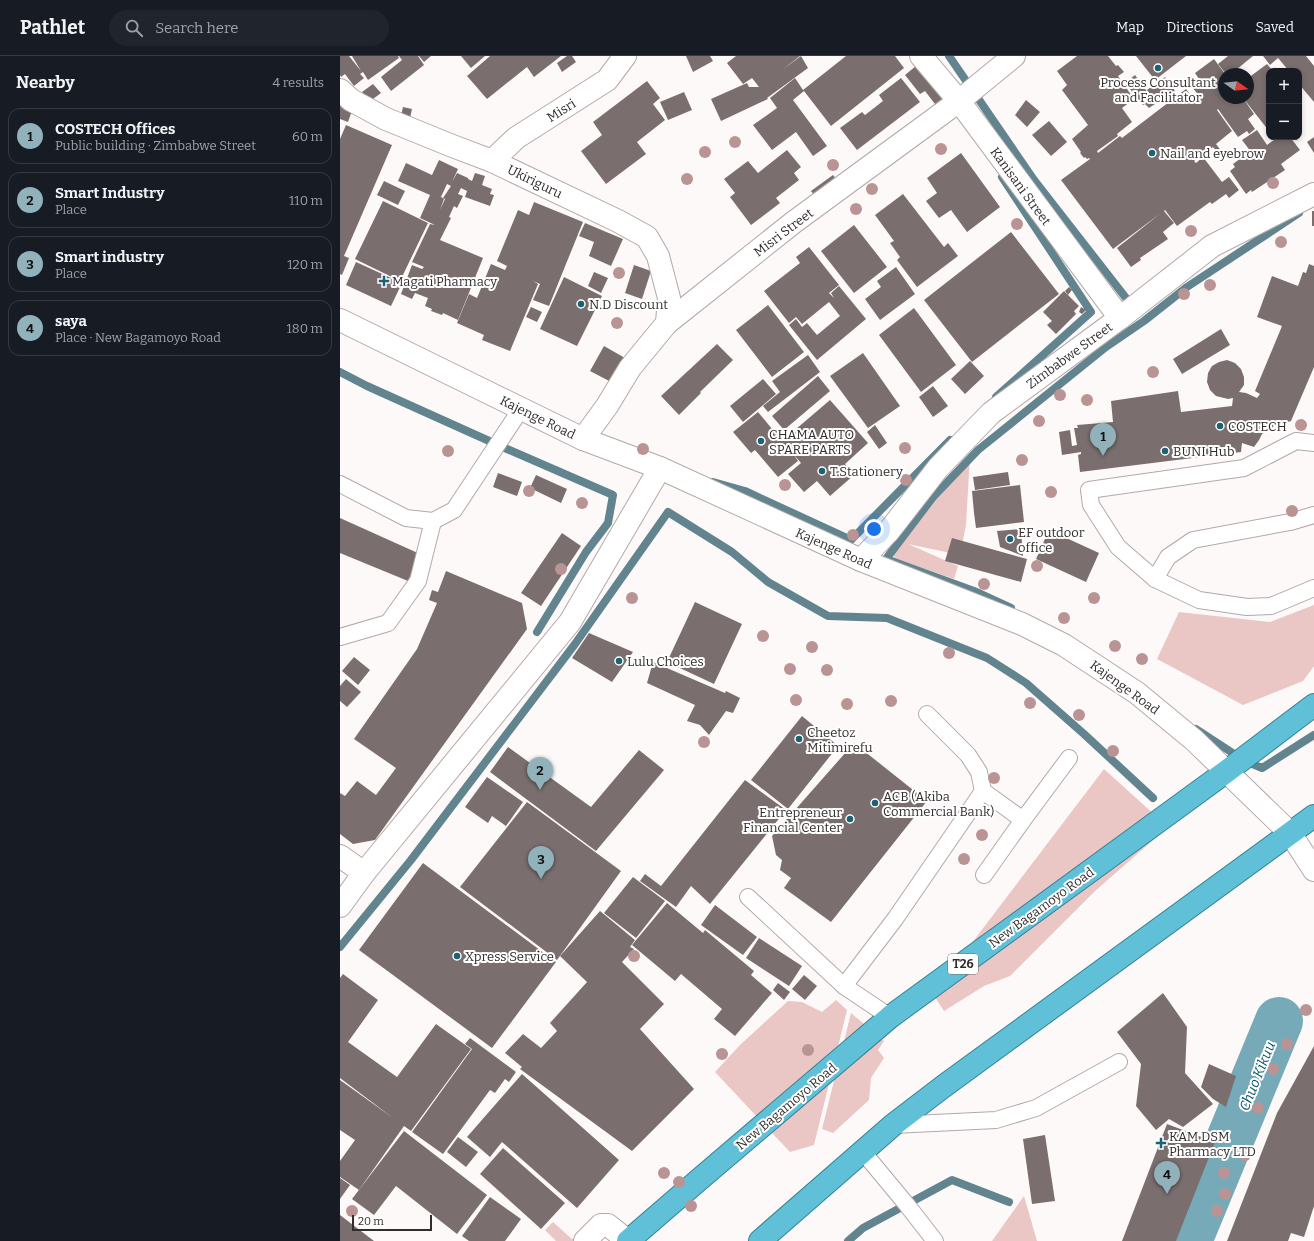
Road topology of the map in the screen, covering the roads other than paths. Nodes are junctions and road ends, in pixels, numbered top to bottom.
1 (625, 56) edge
2 (921, 56) edge
3 (1014, 56) edge
4 (340, 90) edge
5 (959, 101) junction
6 (492, 160) junction
7 (1314, 194) edge
8 (1120, 318) junction
9 (340, 320) edge
10 (667, 323) junction
11 (521, 409) junction
12 (583, 439) junction
13 (1314, 443) edge
14 (660, 468) junction
15 (340, 484) edge
16 (1314, 515) edge
17 (433, 521) junction
18 (861, 560) junction
19 (1154, 579) junction
20 (1314, 588) edge
21 (340, 637) edge
22 (1314, 705) edge
23 (927, 714) dead end
24 (1069, 758) dead end
25 (1227, 771) junction
26 (983, 791) junction
27 (1314, 816) edge
28 (1024, 820) junction
29 (1290, 833) junction
30 (340, 856) edge
31 (1314, 870) edge
32 (364, 873) junction
33 (984, 875) dead end
34 (748, 897) dead end
35 (340, 906) edge
36 (844, 986) junction
37 (890, 1017) junction
38 (1119, 1062) dead end
39 (893, 1125) junction
40 (863, 1152) junction
41 (585, 1241) edge
42 (628, 1241) edge
43 (760, 1241) edge
44 (935, 1241) edge

1 - 6 street, Misri
2 - 5 street, Kanisani Street
3 - 5 street, Misri Street
4 - 6 street, Ukiriguru
5 - 8 street, Kanisani Street
5 - 10 street, Misri Street
6 - 10 street, Ukiriguru
7 - 8 street, Zimbabwe Street
8 - 18 street, Zimbabwe Street
9 - 11 street, Kajenge Road
10 - 12 street, Misri Street
11 - 12 street, Kajenge Road
11 - 17 lane
12 - 14 street, Kajenge Road
13 - 19 lane
14 - 18 street, Kajenge Road
14 - 32 street
15 - 17 lane
16 - 19 lane
17 - 21 lane
18 - 25 street, Kajenge Road
19 - 20 lane
22 - 25 highway, New Bagamoyo Road / T26
23 - 26 lane
24 - 28 lane
25 - 29 street, Kajenge Road
25 - 37 highway, New Bagamoyo Road / T26
26 - 28 lane
26 - 36 lane
27 - 29 highway
28 - 33 lane
29 - 31 street, Kajenge Road
29 - 39 highway
30 - 32 street
32 - 35 street
34 - 36 lane
36 - 37 lane
37 - 42 highway, New Bagamoyo Road / T26
38 - 39 lane
39 - 40 highway
40 - 43 highway
40 - 44 lane
41 - 42 street

